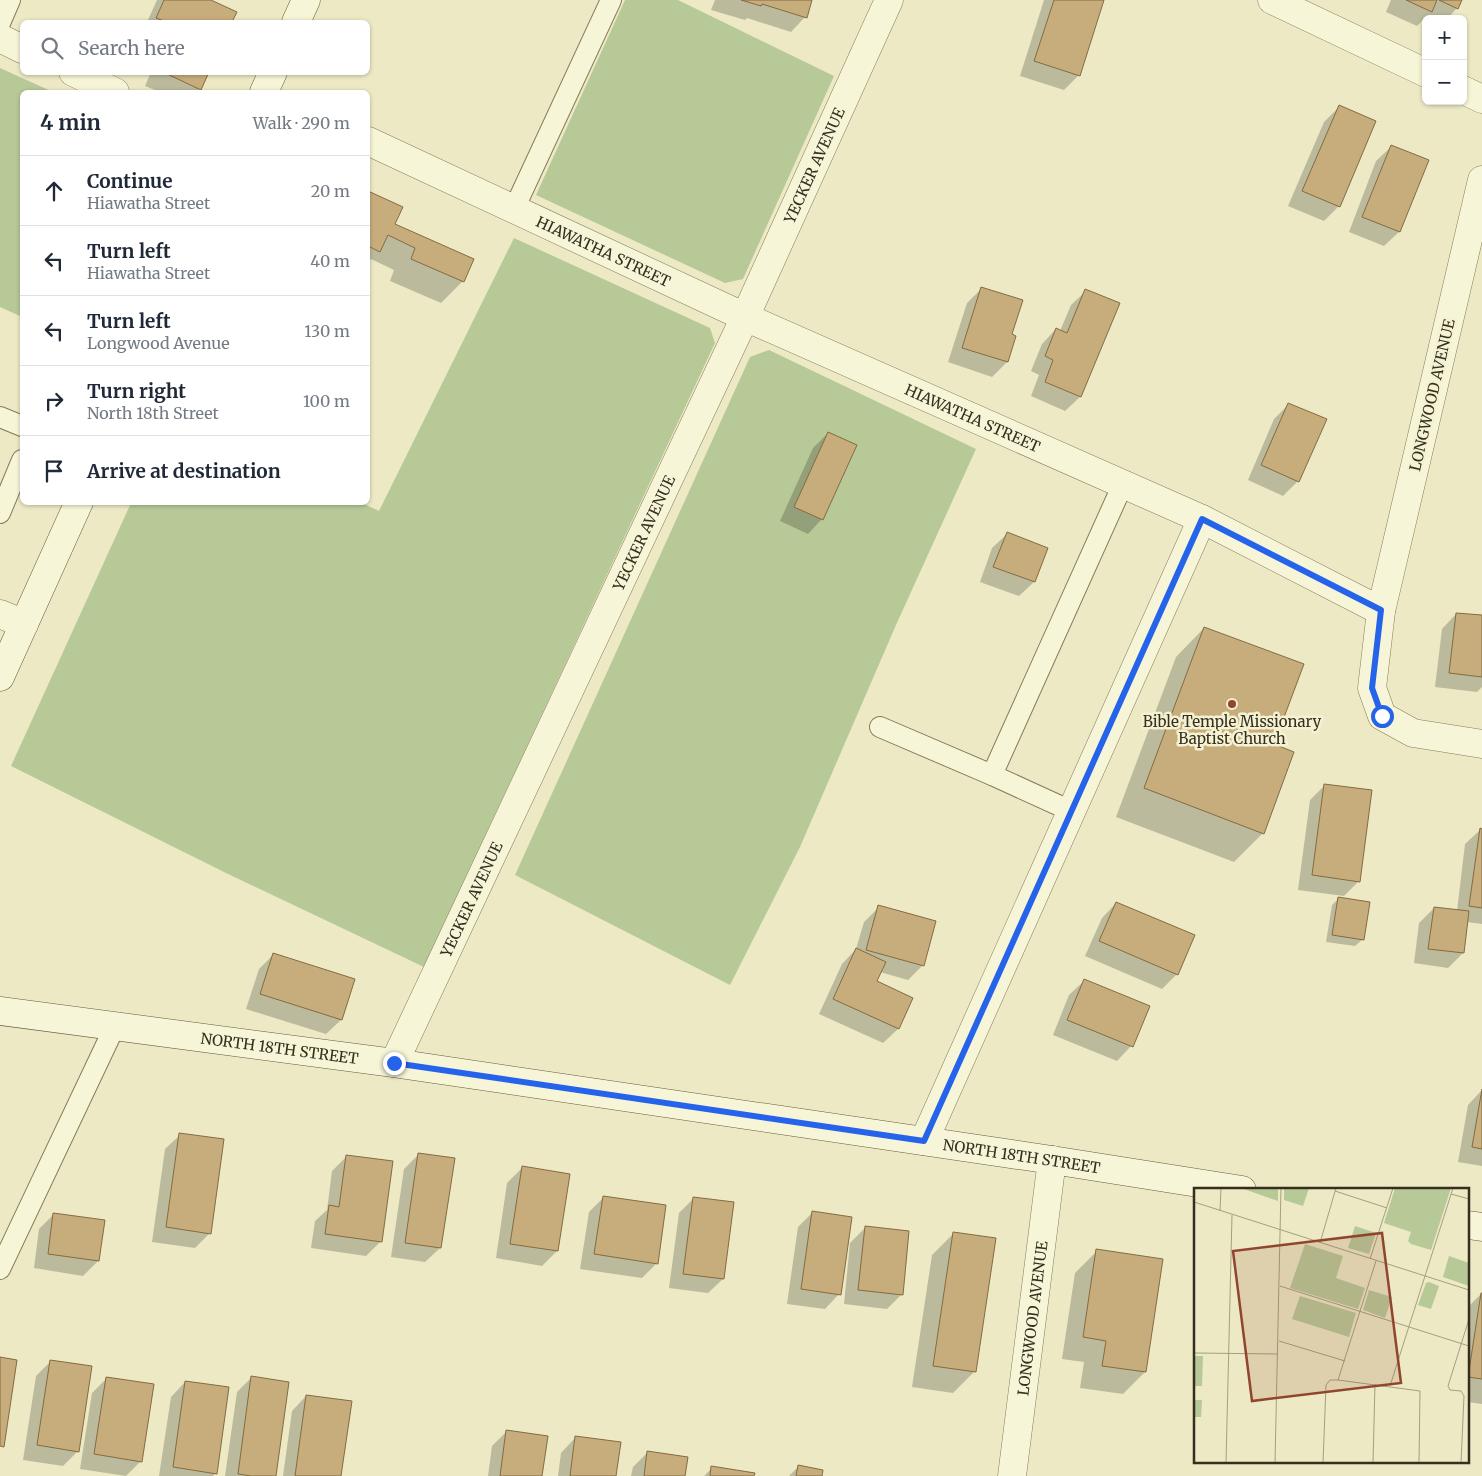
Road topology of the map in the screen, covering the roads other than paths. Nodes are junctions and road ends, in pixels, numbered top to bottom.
1 (10, 0) edge
2 (306, 0) edge
3 (611, 0) edge
4 (889, 0) edge
5 (1272, 0) edge
6 (297, 20) edge
7 (0, 23) edge
8 (0, 38) edge
9 (20, 48) edge
10 (1422, 71) edge
11 (79, 75) edge
12 (272, 75) edge
13 (111, 90) edge
14 (265, 90) edge
15 (1467, 92) edge
16 (1482, 99) edge
17 (370, 142) edge
18 (1482, 180) edge
19 (514, 209) junction
20 (1473, 258) edge
21 (745, 317) junction
22 (0, 417) edge
23 (20, 425) edge
24 (20, 465) edge
25 (1123, 484) junction
26 (76, 505) edge
27 (0, 513) edge
28 (1202, 519) junction
29 (1381, 610) junction
30 (12, 619) edge
31 (0, 676) edge
32 (880, 727) dead end
33 (1482, 744) edge
34 (992, 776) junction
35 (1071, 812) junction
36 (0, 1011) edge
37 (115, 1026) junction
38 (394, 1063) junction
39 (924, 1141) junction
40 (1052, 1160) junction
41 (1229, 1188) edge
42 (0, 1269) edge
43 (1012, 1476) edge

1 - 7 lane
2 - 6 street
3 - 19 lane
4 - 21 street, YECKER AVENUE
5 - 10 street
8 - 9 street
11 - 13 street
12 - 14 street
15 - 16 street
17 - 19 street, HIAWATHA STREET
18 - 20 street, LONGWOOD AVENUE
19 - 21 street, HIAWATHA STREET
20 - 29 street, LONGWOOD AVENUE
21 - 25 street, HIAWATHA STREET
21 - 38 street, YECKER AVENUE
22 - 23 lane
24 - 27 lane
25 - 28 street, HIAWATHA STREET
25 - 34 lane
26 - 30 street
28 - 29 street, HIAWATHA STREET
28 - 35 street
29 - 33 street
30 - 31 street
32 - 34 lane
34 - 35 lane
35 - 39 street
36 - 37 street, NORTH 18TH STREET
37 - 38 street, NORTH 18TH STREET
37 - 42 lane
38 - 39 street, NORTH 18TH STREET
39 - 40 street, NORTH 18TH STREET
40 - 41 street, NORTH 18TH STREET
40 - 43 street, LONGWOOD AVENUE

